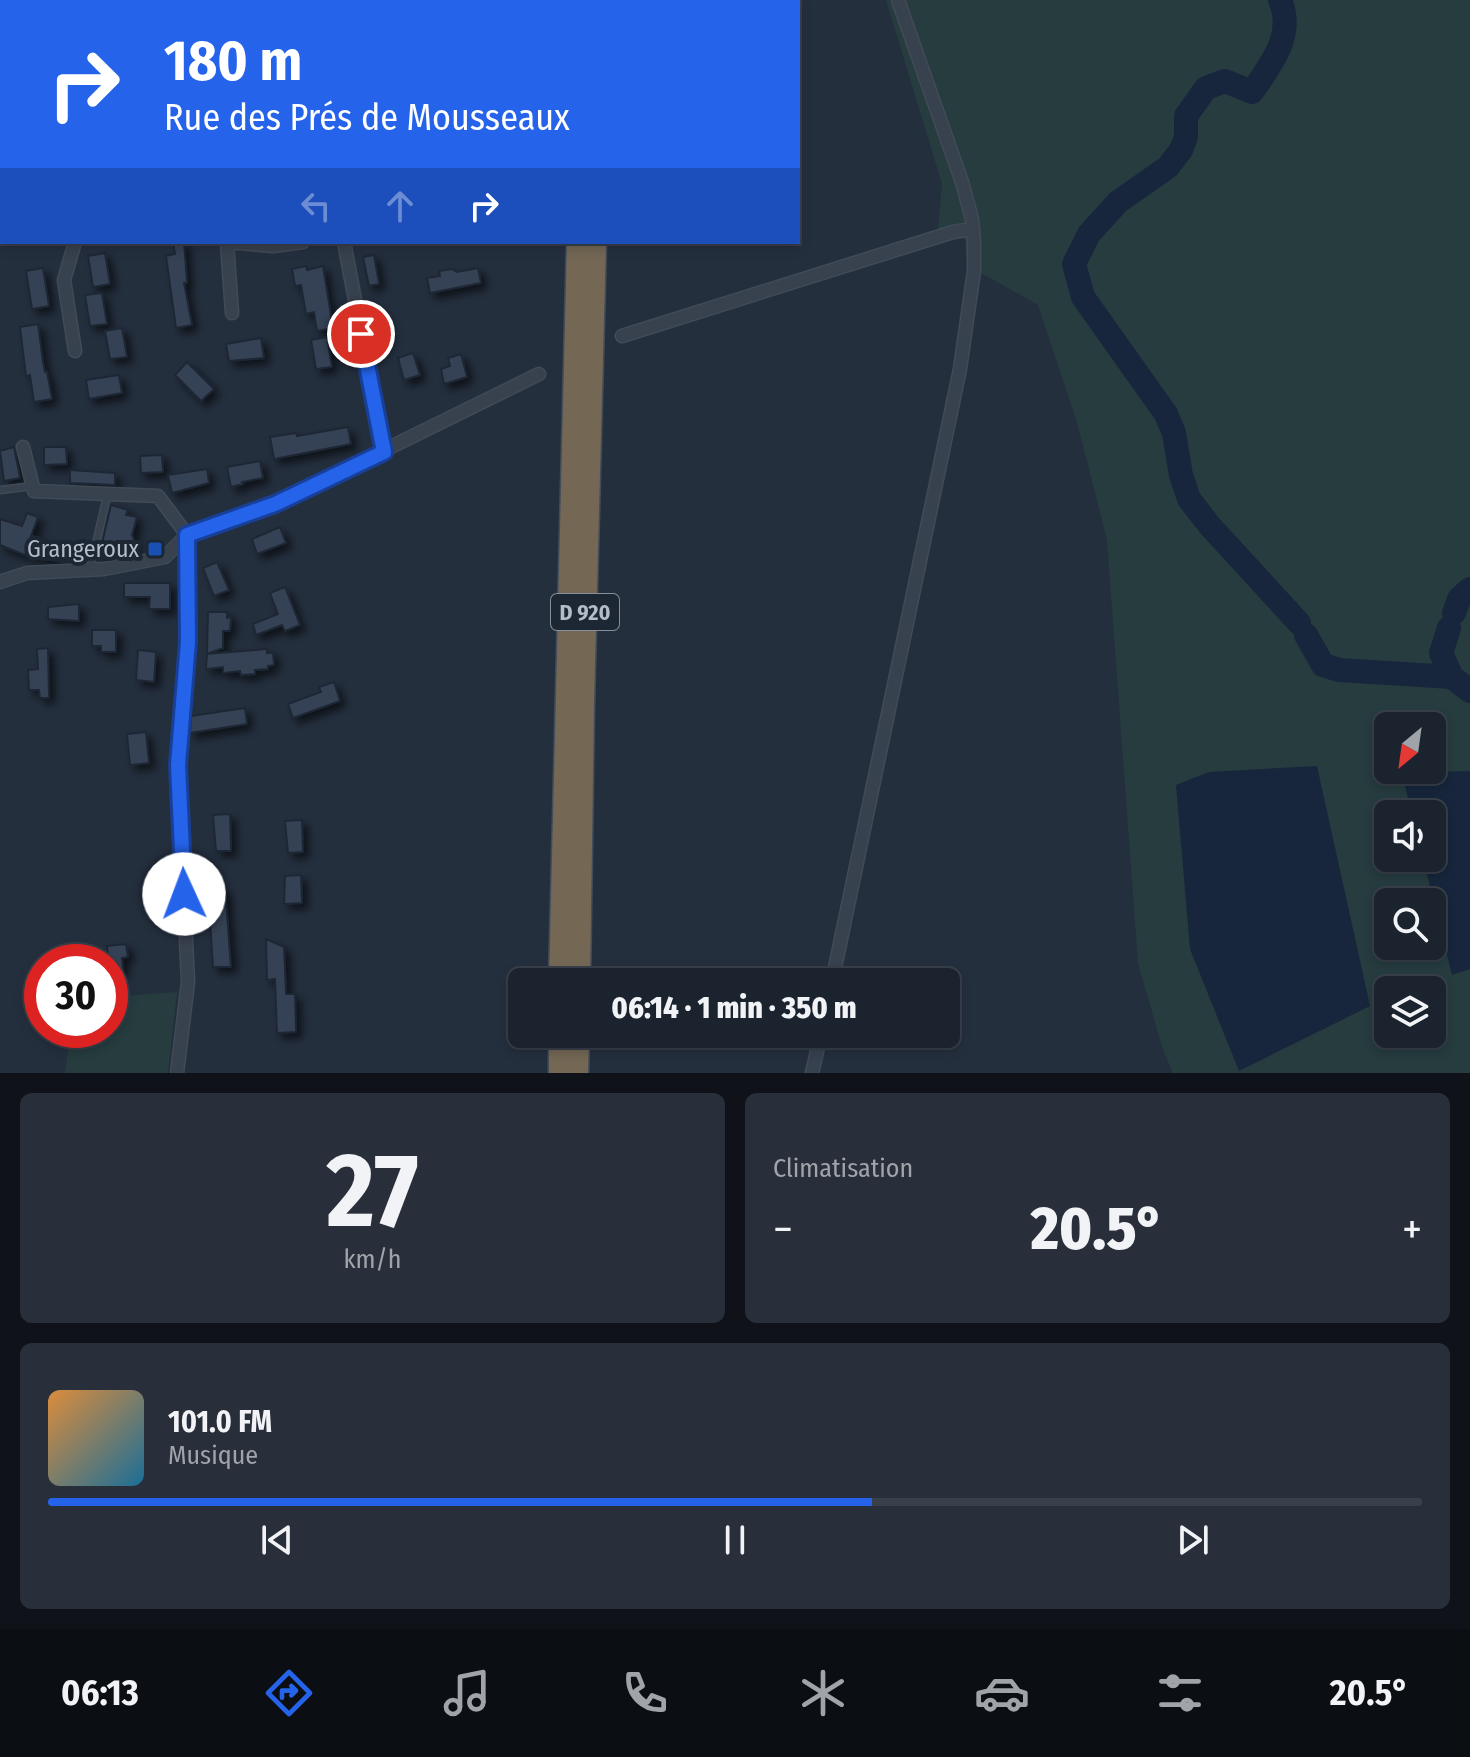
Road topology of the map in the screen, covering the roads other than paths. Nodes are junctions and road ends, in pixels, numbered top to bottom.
1 (898, 0) edge
2 (973, 229) junction
3 (74, 244) edge
4 (227, 244) edge
5 (250, 244) edge
6 (288, 244) edge
7 (344, 244) edge
8 (578, 244) edge
9 (595, 244) edge
10 (232, 313) dead end
11 (622, 336) dead end
12 (75, 351) dead end
13 (539, 374) dead end
14 (23, 447) dead end
15 (384, 452) junction
16 (33, 486) junction
17 (0, 490) edge
18 (107, 496) junction
19 (187, 535) junction
20 (90, 570) junction
21 (0, 582) edge
22 (560, 968) edge
23 (579, 968) edge
24 (835, 968) edge
25 (563, 1048) edge
26 (570, 1048) edge
27 (818, 1048) edge
28 (177, 1073) edge
29 (558, 1073) edge
30 (577, 1073) edge
31 (812, 1073) edge

1 - 2 street
2 - 11 street
2 - 24 street
3 - 12 street
4 - 10 street
5 - 6 street
7 - 15 street
8 - 22 highway, D 920
9 - 23 highway, D 920
13 - 15 street
14 - 16 street
15 - 19 street
16 - 17 lane
16 - 18 street
18 - 19 street
18 - 20 lane
19 - 20 street
19 - 28 street
20 - 21 street
25 - 29 highway
26 - 30 highway
27 - 31 street

